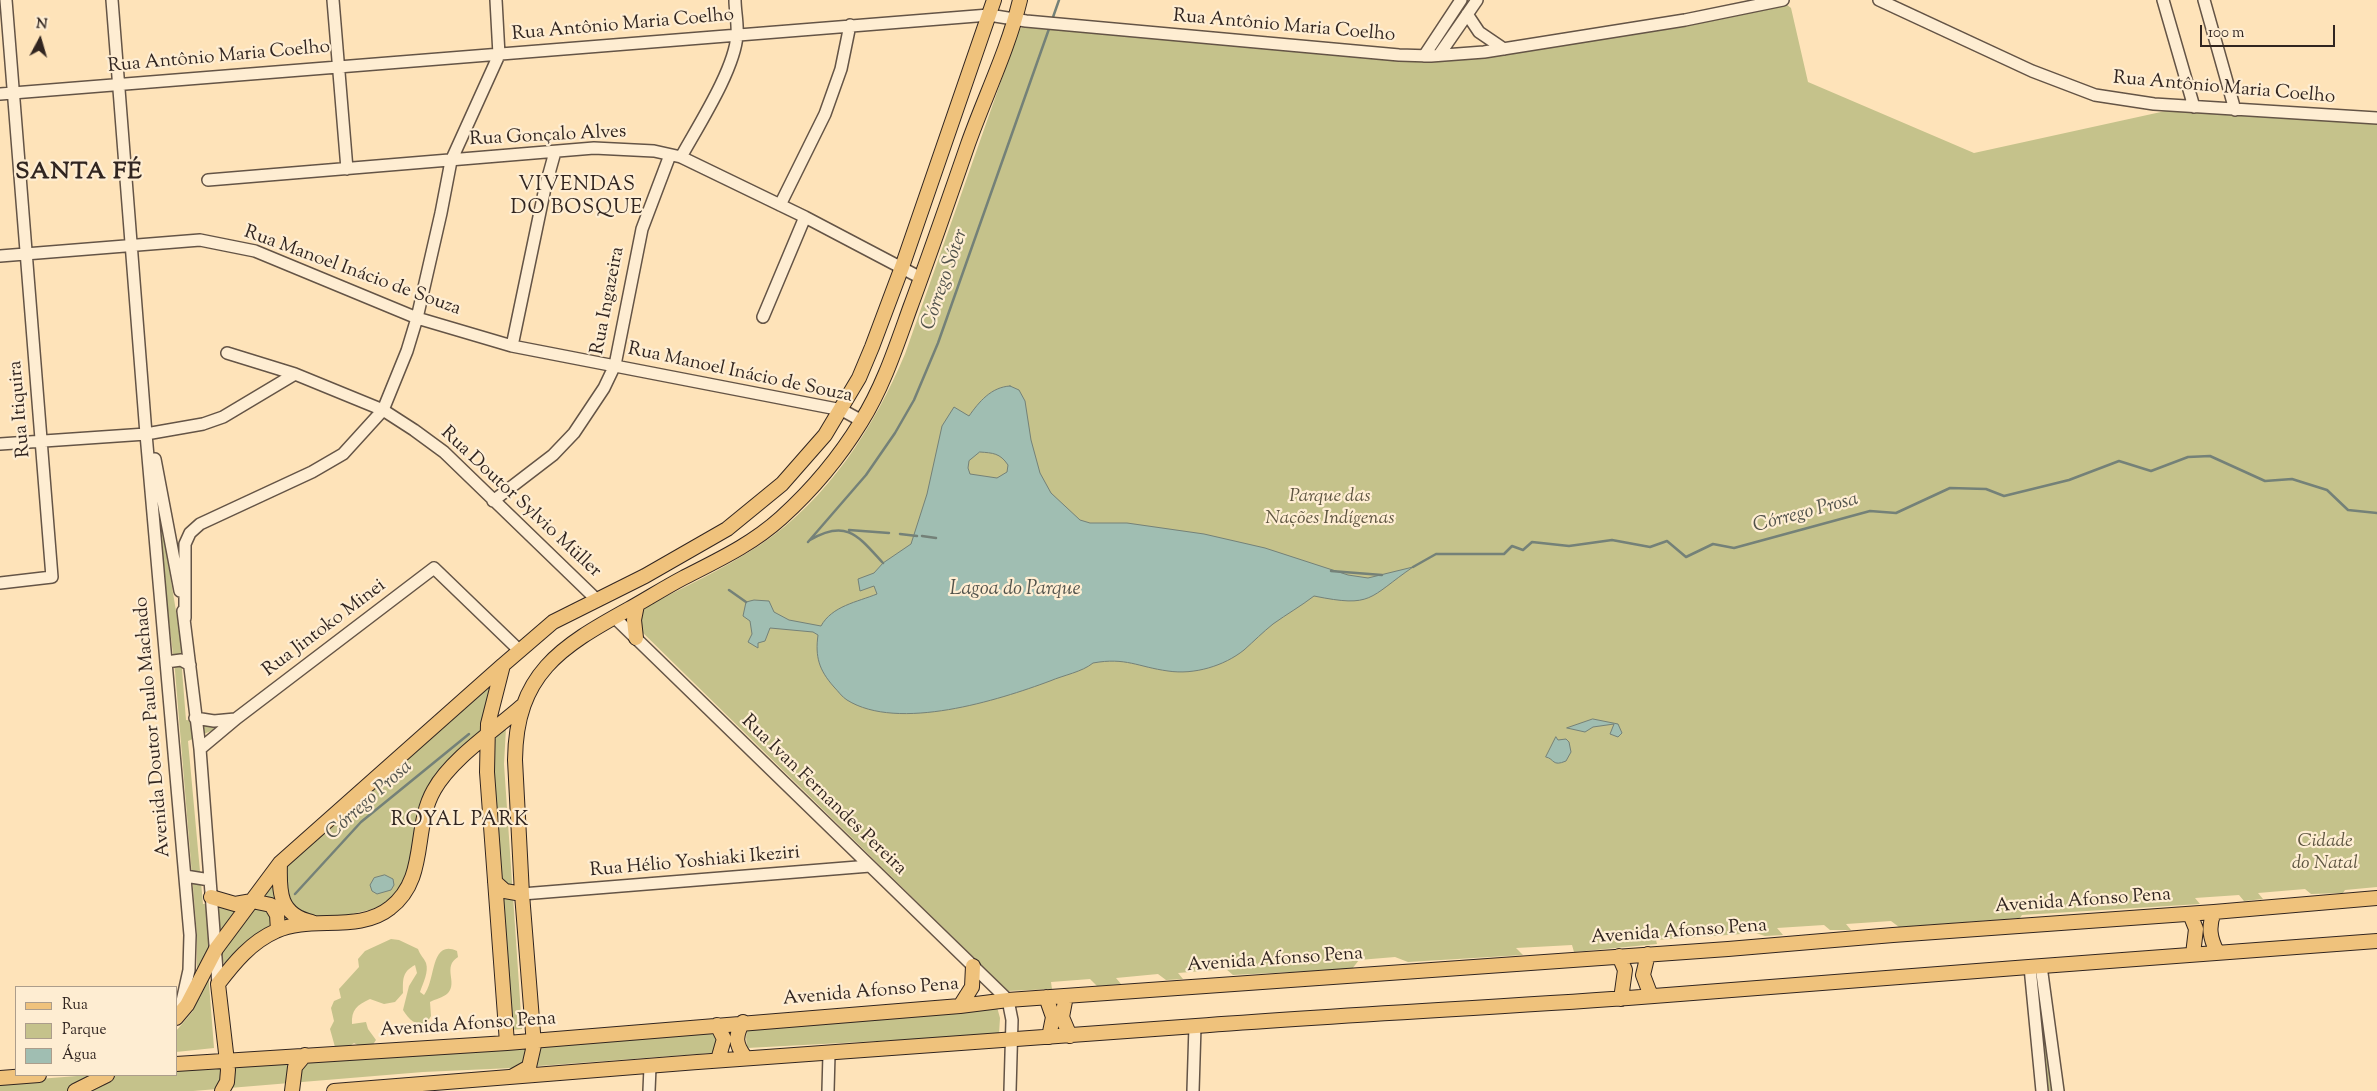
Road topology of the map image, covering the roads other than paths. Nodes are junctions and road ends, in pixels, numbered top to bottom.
1 (6, 0) edge
2 (112, 0) edge
3 (333, 0) edge
4 (496, 0) edge
5 (735, 0) edge
6 (994, 0) edge
7 (1020, 0) edge
8 (1461, 0) edge
9 (1477, 0) edge
10 (1783, 0) edge
11 (1879, 0) edge
12 (2163, 0) edge
13 (2204, 0) edge
14 (1467, 14) junction
15 (989, 15) junction
16 (1016, 19) junction
17 (850, 25) junction
18 (737, 34) junction
19 (1504, 49) junction
20 (499, 55) junction
21 (1439, 55) junction
22 (1424, 56) junction
23 (338, 65) junction
24 (120, 85) junction
25 (14, 93) junction
26 (0, 94) edge
27 (2194, 107) junction
28 (2235, 110) junction
29 (2377, 118) edge
30 (555, 152) junction
31 (675, 156) junction
32 (451, 161) junction
33 (347, 169) junction
34 (208, 180) dead end
35 (780, 205) junction
36 (806, 217) junction
37 (131, 245) junction
38 (26, 254) junction
39 (0, 256) edge
40 (902, 268) junction
41 (921, 278) junction
42 (763, 317) dead end
43 (417, 318) junction
44 (512, 346) junction
45 (227, 353) dead end
46 (616, 365) junction
47 (294, 374) junction
48 (383, 410) junction
49 (842, 410) junction
50 (862, 420) junction
51 (147, 431) junction
52 (42, 441) junction
53 (0, 444) edge
54 (493, 501) junction
55 (693, 551) junction
56 (645, 576) junction
57 (682, 579) junction
58 (0, 582) edge
59 (596, 599) junction
60 (637, 605) junction
61 (614, 617) junction
62 (185, 618) junction
63 (636, 638) junction
64 (519, 650) junction
65 (166, 662) junction
66 (190, 665) junction
67 (503, 665) junction
68 (522, 706) junction
69 (196, 718) junction
70 (236, 718) junction
71 (486, 738) junction
72 (200, 749) junction
73 (280, 863) junction
74 (870, 866) junction
75 (185, 876) junction
76 (210, 880) junction
77 (495, 882) junction
78 (522, 894) junction
79 (211, 897) junction
80 (2377, 898) edge
81 (252, 901) junction
82 (2214, 912) junction
83 (2190, 914) junction
84 (316, 923) junction
85 (278, 930) junction
86 (2377, 941) edge
87 (216, 950) junction
88 (2217, 952) junction
89 (1648, 954) junction
90 (2193, 954) junction
91 (1619, 956) junction
92 (973, 966) junction
93 (2035, 966) junction
94 (218, 984) junction
95 (1066, 996) junction
96 (1651, 996) junction
97 (1046, 997) junction
98 (1622, 998) junction
99 (1008, 1000) junction
100 (960, 1006) junction
101 (178, 1013) edge
102 (178, 1016) edge
103 (743, 1022) junction
104 (718, 1025) junction
105 (1195, 1026) junction
106 (1070, 1036) junction
107 (1049, 1037) junction
108 (2050, 1038) junction
109 (1011, 1039) junction
110 (2037, 1039) junction
111 (534, 1040) junction
112 (507, 1043) junction
113 (829, 1054) junction
114 (305, 1055) junction
115 (745, 1057) junction
116 (718, 1060) junction
117 (227, 1061) junction
118 (178, 1064) edge
119 (650, 1067) junction
120 (26, 1076) edge
121 (105, 1076) edge
122 (510, 1077) junction
123 (0, 1078) edge
124 (475, 1085) edge
125 (75, 1091) edge
126 (222, 1091) edge
127 (292, 1091) edge
128 (334, 1091) edge
129 (650, 1091) edge
130 (828, 1091) edge
131 (1010, 1091) edge
132 (1193, 1091) edge
133 (2042, 1091) edge
134 (2058, 1091) edge

1 - 25 street, Rua Itiquira
2 - 24 street
3 - 23 street
4 - 20 street
5 - 18 street, Rua Ingazeira
6 - 15 main road
7 - 16 main road
8 - 22 street
9 - 14 street
10 - 19 street, Rua Antônio Maria Coelho
11 - 27 street, Rua Antônio Maria Coelho
12 - 27 street
13 - 28 street
14 - 19 street
14 - 21 street
15 - 16 street, Rua Antônio Maria Coelho
15 - 17 street, Rua Antônio Maria Coelho
15 - 40 main road
16 - 22 street, Rua Antônio Maria Coelho
16 - 41 main road
17 - 18 street, Rua Antônio Maria Coelho
17 - 35 street
18 - 20 street, Rua Antônio Maria Coelho
18 - 31 street, Rua Ingazeira
19 - 21 street, Rua Antônio Maria Coelho
20 - 23 street, Rua Antônio Maria Coelho
20 - 32 street
21 - 22 street, Rua Antônio Maria Coelho
23 - 24 street, Rua Antônio Maria Coelho
23 - 33 street
24 - 25 street, Rua Antônio Maria Coelho
24 - 37 street
25 - 26 street, Rua Antônio Maria Coelho
25 - 38 street, Rua Itiquira
27 - 28 street, Rua Antônio Maria Coelho
28 - 29 street, Rua Antônio Maria Coelho
30 - 31 street, Rua Gonçalo Alves
30 - 32 street, Rua Gonçalo Alves
30 - 44 street
31 - 35 street, Rua Gonçalo Alves
31 - 46 street, Rua Ingazeira
32 - 33 street, Rua Gonçalo Alves
32 - 43 street
33 - 34 street, Rua Gonçalo Alves
35 - 36 street, Rua Gonçalo Alves
36 - 40 street, Rua Gonçalo Alves
36 - 42 street
37 - 38 street, Rua Manoel Inácio de Souza
37 - 43 street, Rua Manoel Inácio de Souza
37 - 51 street
38 - 39 street, Rua Manoel Inácio de Souza
38 - 52 street, Rua Itiquira
40 - 41 street, Rua Gonçalo Alves
40 - 49 main road
41 - 50 main road
43 - 44 street, Rua Manoel Inácio de Souza
43 - 48 street
44 - 46 street, Rua Manoel Inácio de Souza
45 - 47 street, Rua Doutor Sylvio Müller
46 - 49 street, Rua Manoel Inácio de Souza
46 - 54 street, Rua Ingazeira
47 - 48 street, Rua Doutor Sylvio Müller
47 - 51 street
48 - 54 street, Rua Doutor Sylvio Müller
48 - 62 street
49 - 50 street, Rua Manoel Inácio de Souza
49 - 55 main road
50 - 57 main road
51 - 52 street
51 - 62 street, Avenida Doutor Paulo Machado
51 - 65 street, Avenida Doutor Paulo Machado
52 - 53 street
52 - 58 street, Rua Itiquira
54 - 59 street, Rua Doutor Sylvio Müller
55 - 56 main road
55 - 57 main road
56 - 59 main road
56 - 61 main road
57 - 60 main road
59 - 64 main road
60 - 61 main road
60 - 63 main road
61 - 63 street, Rua Ivan Fernandes Pereira
61 - 68 main road
62 - 66 street, Avenida Doutor Paulo Machado
63 - 74 street, Rua Ivan Fernandes Pereira
64 - 67 main road
64 - 70 street, Rua Jintoko Minei
65 - 66 street
65 - 75 street, Avenida Doutor Paulo Machado
66 - 69 street, Avenida Doutor Paulo Machado
67 - 71 main road
67 - 73 main road
68 - 71 main road
68 - 78 main road
69 - 70 street
69 - 72 street, Avenida Doutor Paulo Machado
70 - 72 street, Rua Jintoko Minei
71 - 77 main road
71 - 84 main road
72 - 76 street, Avenida Doutor Paulo Machado
73 - 81 main road
73 - 84 main road
74 - 78 street, Rua Hélio Yoshiaki Ikeziri
74 - 92 street, Rua Ivan Fernandes Pereira
75 - 76 street
75 - 101 street, Avenida Doutor Paulo Machado
76 - 79 street, Avenida Doutor Paulo Machado
77 - 78 main road
77 - 112 main road
78 - 111 main road
79 - 81 main road
79 - 87 street, Avenida Doutor Paulo Machado
80 - 82 main road, Avenida Afonso Pena
81 - 85 main road
81 - 87 main road
82 - 83 main road, Avenida Afonso Pena
82 - 88 main road
83 - 89 main road, Avenida Afonso Pena
83 - 90 main road
84 - 85 main road
85 - 94 main road
86 - 88 main road
87 - 94 street, Avenida Doutor Paulo Machado
87 - 102 main road
88 - 90 main road
89 - 91 main road, Avenida Afonso Pena
89 - 96 main road
90 - 93 main road
91 - 95 main road, Avenida Afonso Pena
91 - 98 main road
92 - 99 street, Rua Ivan Fernandes Pereira
92 - 100 main road
93 - 96 main road
93 - 108 street
93 - 110 street
94 - 117 main road
95 - 97 main road, Avenida Afonso Pena
95 - 106 main road
96 - 98 main road
97 - 99 main road, Avenida Afonso Pena
97 - 107 main road
98 - 105 main road
99 - 100 main road, Avenida Afonso Pena
99 - 109 street
100 - 103 main road, Avenida Afonso Pena
103 - 104 main road, Avenida Afonso Pena
103 - 115 main road
104 - 111 main road, Avenida Afonso Pena
104 - 116 main road
105 - 106 main road
105 - 132 street
106 - 107 main road
107 - 109 main road
108 - 110 street
108 - 134 street
109 - 113 main road
109 - 131 street
110 - 133 street
111 - 112 main road, Avenida Afonso Pena
111 - 122 main road
112 - 114 main road, Avenida Afonso Pena
113 - 115 main road
113 - 130 street
114 - 117 main road, Avenida Afonso Pena
114 - 127 main road
115 - 116 main road
116 - 119 main road
117 - 118 main road, Avenida Afonso Pena
117 - 126 main road
119 - 122 main road
119 - 129 street
120 - 123 main road
121 - 125 main road
122 - 124 main road
124 - 128 main road

